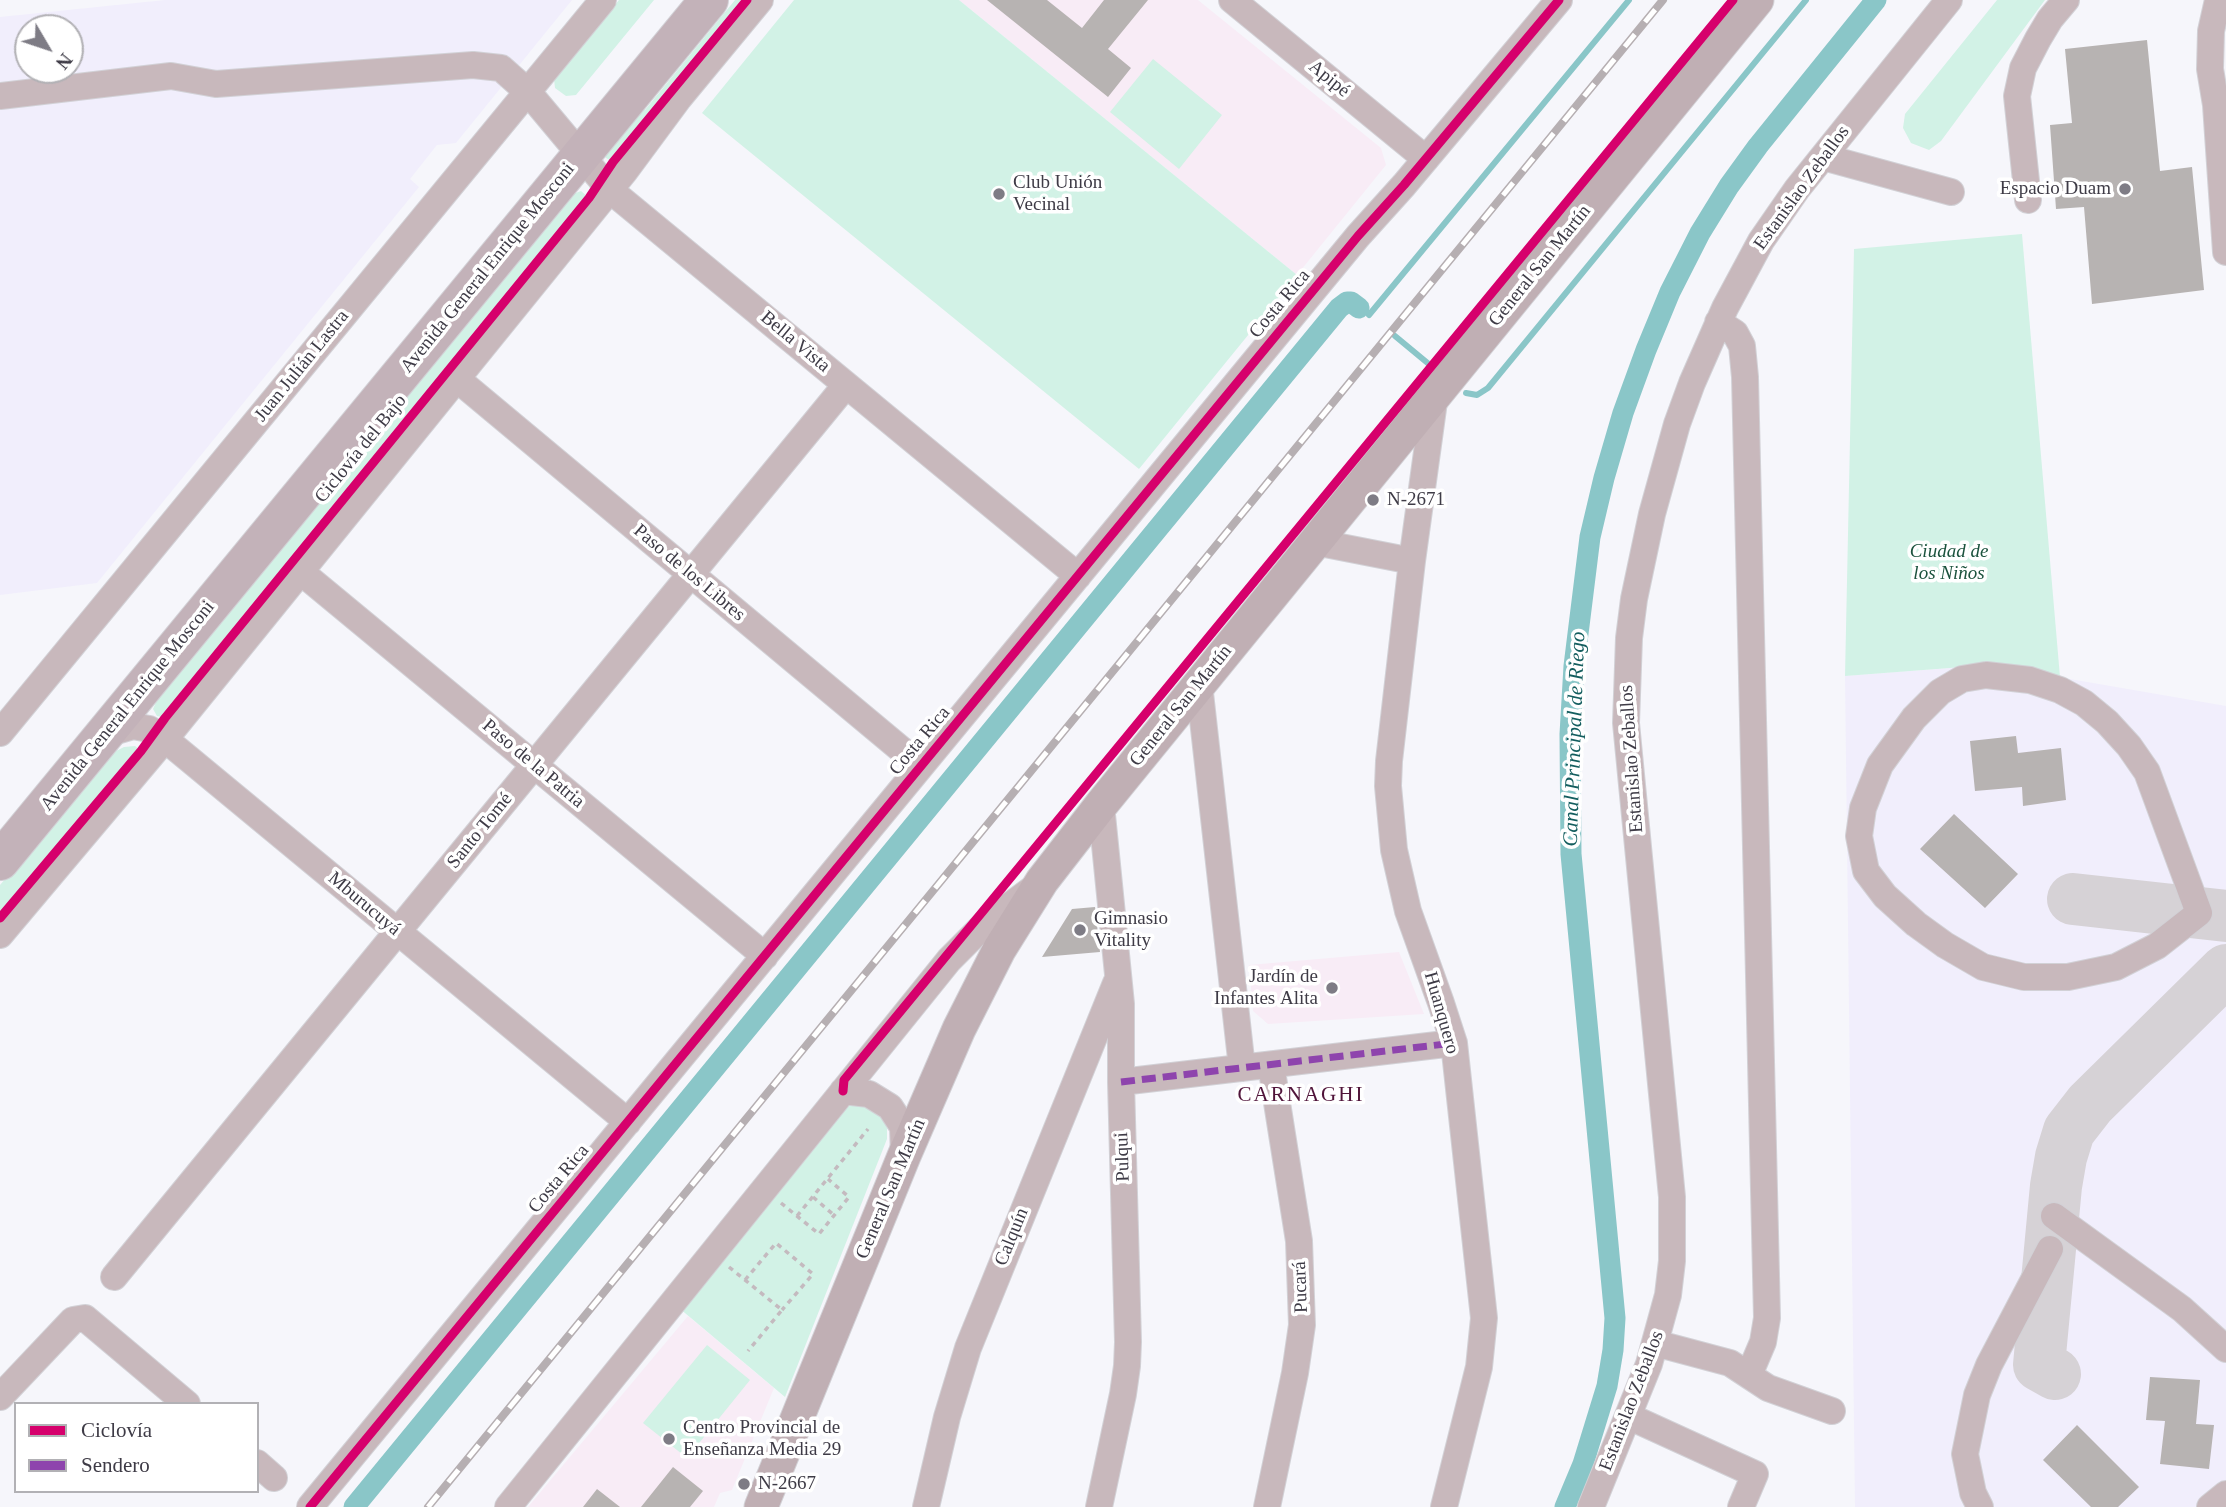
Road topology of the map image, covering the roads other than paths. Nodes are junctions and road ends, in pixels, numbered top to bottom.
1 (603, 0) edge
2 (678, 0) edge
3 (709, 0) edge
4 (760, 0) edge
5 (1232, 0) edge
6 (1559, 0) edge
7 (1758, 0) edge
8 (1949, 0) edge
9 (2066, 0) edge
10 (2218, 0) edge
11 (528, 92) junction
12 (0, 96) edge
13 (573, 146) junction
14 (1823, 157) junction
15 (1426, 159) junction
16 (610, 190) junction
17 (1951, 192) dead end
18 (2028, 200) dead end
19 (2226, 252) edge
20 (1718, 322) junction
21 (457, 379) junction
22 (846, 385) junction
23 (1435, 394) junction
24 (1315, 542) junction
25 (1412, 561) junction
26 (301, 572) junction
27 (691, 574) junction
28 (1078, 576) junction
29 (1199, 684) junction
30 (0, 733) edge
31 (165, 739) junction
32 (92, 750) junction
33 (534, 765) junction
34 (921, 766) junction
35 (1101, 805) junction
36 (0, 823) edge
37 (0, 861) edge
38 (1042, 881) junction
39 (2199, 913) joint
40 (398, 931) junction
41 (0, 935) edge
42 (765, 956) junction
43 (1119, 974) junction
44 (1454, 1043) junction
45 (1271, 1065) junction
46 (1242, 1069) junction
47 (1121, 1082) junction
48 (843, 1091) junction
49 (628, 1122) junction
50 (904, 1156) junction
51 (2053, 1216) dead end
52 (2050, 1249) dead end
53 (114, 1277) dead end
54 (1655, 1343) junction
55 (2226, 1349) edge
56 (1749, 1376) junction
57 (0, 1396) edge
58 (185, 1402) edge
59 (1832, 1411) dead end
60 (1628, 1416) junction
61 (2226, 1494) edge
62 (310, 1507) edge
63 (508, 1507) edge
64 (761, 1507) edge
65 (926, 1507) edge
66 (1099, 1507) edge
67 (1267, 1507) edge
68 (1444, 1507) edge
69 (1591, 1507) edge
70 (1741, 1507) edge
71 (1980, 1507) edge
72 (2210, 1507) edge

1 - 11 street, Juan Julián Lastra
2 - 13 highway, Avenida General Enrique Mosconi
3 - 13 highway, Avenida General Enrique Mosconi
4 - 16 street
5 - 15 street, Apipé
6 - 15 street, Costa Rica
7 - 23 main road, General San Martín
8 - 14 street, Estanislao Zeballos
9 - 18 street
10 - 19 street
11 - 12 street, Bella Vista
11 - 13 street, Bella Vista
11 - 30 street, Juan Julián Lastra
13 - 16 street, Bella Vista
13 - 32 highway, Avenida General Enrique Mosconi
13 - 36 highway, Avenida General Enrique Mosconi
14 - 17 street
14 - 20 street, Estanislao Zeballos
15 - 28 street, Costa Rica
16 - 21 street
16 - 22 street, Bella Vista
20 - 54 street, Estanislao Zeballos
20 - 56 street
21 - 26 street
21 - 27 street, Paso de los Libres
22 - 27 street, Santo Tomé
22 - 28 street, Bella Vista
23 - 24 main road, General San Martín
23 - 25 street, Huanquero
24 - 25 street
24 - 29 main road, General San Martín
25 - 44 street, Huanquero
26 - 31 street
26 - 33 street, Paso de la Patria
27 - 33 street, Santo Tomé
27 - 34 street, Paso de los Libres
28 - 34 street, Costa Rica
29 - 35 main road, General San Martín
29 - 46 street
31 - 32 street, Mburucuyá
31 - 40 street, Mburucuyá
31 - 41 street
32 - 37 highway, Avenida General Enrique Mosconi
33 - 40 street, Santo Tomé
33 - 42 street, Paso de la Patria
34 - 42 street, Costa Rica
35 - 38 main road, General San Martín
35 - 43 street, Pulqui
38 - 48 street
38 - 50 main road, General San Martín
39 - 39 street
40 - 49 street, Mburucuyá
40 - 53 street, Santo Tomé
42 - 49 street, Costa Rica
43 - 47 street, Pulqui
43 - 65 street, Calquín
44 - 45 street
44 - 68 street, Huanquero
45 - 46 street
45 - 67 street, Pucará
46 - 47 street
47 - 66 street, Pulqui
48 - 50 street
48 - 63 street
49 - 62 street, Costa Rica
50 - 64 main road, General San Martín
51 - 55 street
52 - 71 street
54 - 56 street
54 - 60 street, Estanislao Zeballos
56 - 59 street
57 - 58 street
60 - 69 street, Estanislao Zeballos
60 - 70 street
61 - 72 street

